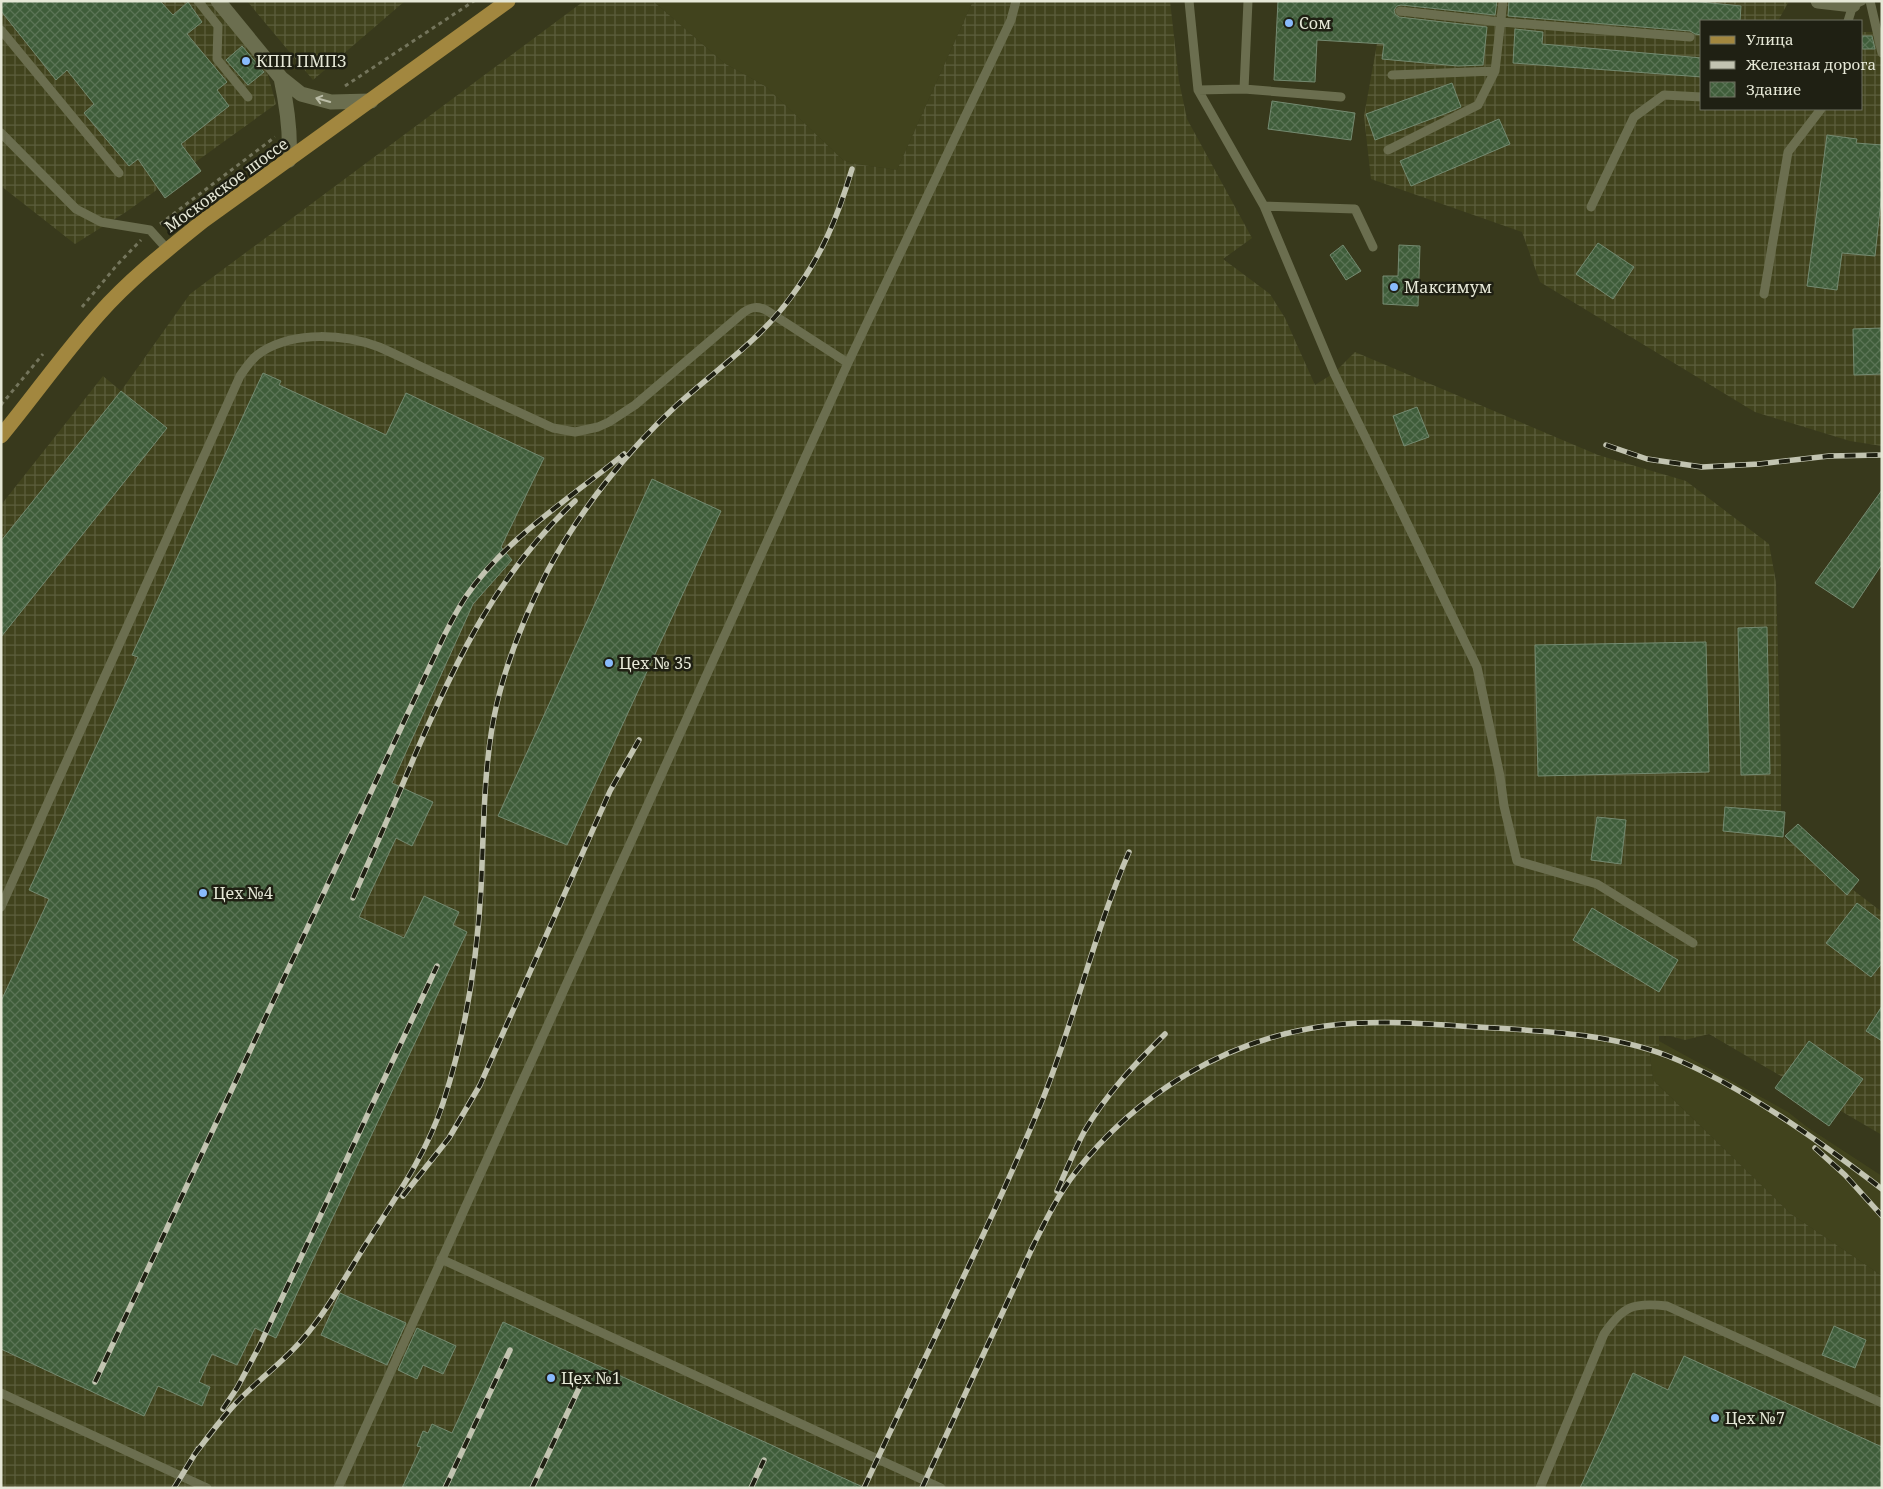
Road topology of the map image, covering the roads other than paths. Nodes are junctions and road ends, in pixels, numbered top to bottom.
1 (198, 1) edge
2 (218, 1) edge
3 (508, 1) edge
4 (1016, 1) edge
5 (1188, 1) edge
6 (1248, 1) edge
7 (1503, 1) edge
8 (1818, 1) edge
9 (1870, 1) edge
10 (1857, 3) edge
11 (1400, 11) dead end
12 (1848, 20) edge
13 (1500, 22) junction
14 (1, 30) edge
15 (1690, 37) dead end
16 (1882, 53) edge
17 (1495, 71) junction
18 (1392, 75) dead end
19 (281, 78) junction
20 (1244, 89) junction
21 (1198, 90) junction
22 (248, 97) dead end
23 (1341, 97) dead end
24 (1700, 97) edge
25 (370, 101) junction
26 (1820, 110) edge
27 (1, 133) edge
28 (1388, 150) dead end
29 (289, 160) junction
30 (119, 173) dead end
31 (1264, 206) junction
32 (1591, 207) dead end
33 (1373, 247) dead end
34 (168, 250) junction
35 (1764, 294) dead end
36 (848, 363) junction
37 (1, 436) edge
38 (1, 908) edge
39 (1693, 943) dead end
40 (441, 1259) junction
41 (1, 1393) edge
42 (1882, 1403) edge
43 (207, 1488) edge
44 (338, 1488) edge
45 (941, 1488) edge
46 (1540, 1488) edge

1 - 22 lane
2 - 19 street
3 - 25 main road, Московское шоссе
4 - 36 lane
5 - 21 lane
6 - 20 lane
7 - 13 lane
8 - 10 street
9 - 16 lane
10 - 12 lane
11 - 13 lane
13 - 15 lane
13 - 17 lane
14 - 30 lane
17 - 18 lane
17 - 28 lane
25 -> 19 street
19 - 29 street
20 - 21 lane
20 - 23 lane
21 - 31 lane
24 - 32 lane
25 - 29 main road, Московское шоссе
26 - 35 lane
27 - 34 lane
29 - 34 main road, Московское шоссе
31 - 33 lane
31 - 39 lane
34 - 37 main road, Московское шоссе
36 - 38 lane
36 - 40 lane
40 - 44 lane
40 - 45 lane
41 - 43 lane
42 - 46 lane

